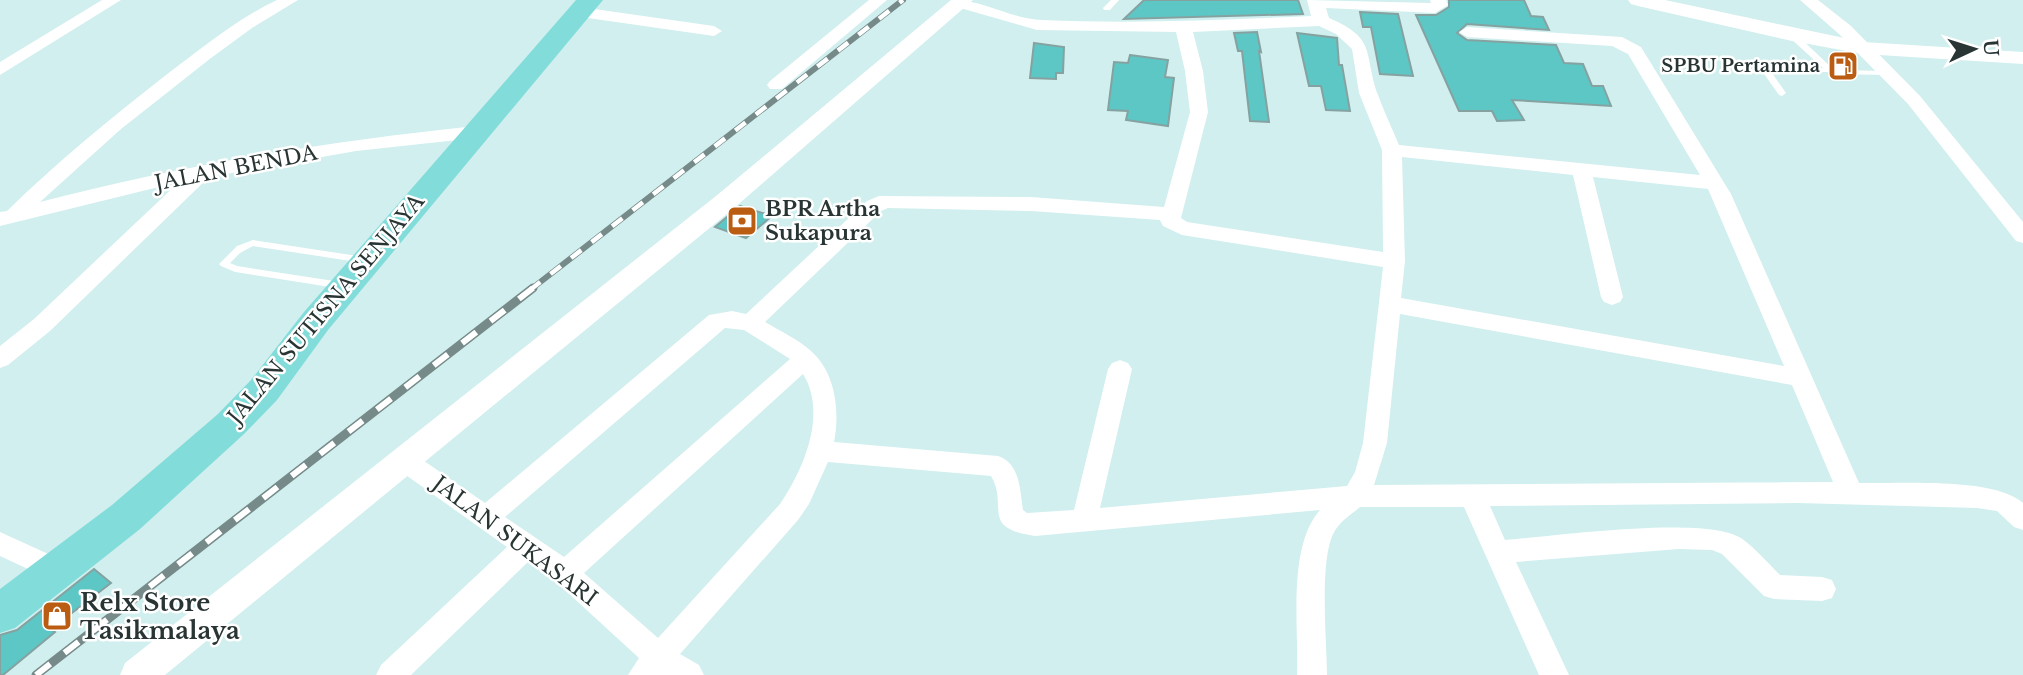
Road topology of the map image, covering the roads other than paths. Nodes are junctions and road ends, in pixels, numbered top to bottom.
1 (113, 0) edge
2 (879, 0) edge
3 (1115, 0) edge
4 (1438, 0) edge
5 (1638, 0) edge
6 (1808, 0) edge
7 (281, 1) edge
8 (961, 1) edge
9 (585, 6) edge
10 (1107, 8) dead end
11 (1318, 8) edge
12 (1184, 27) junction
13 (715, 32) dead end
14 (1468, 32) dead end
15 (1792, 35) junction
16 (1863, 48) junction
17 (2021, 60) edge
18 (0, 70) edge
19 (1827, 70) junction
20 (1886, 73) junction
21 (776, 85) dead end
22 (1782, 93) dead end
23 (476, 132) junction
24 (1392, 150) junction
25 (1582, 170) junction
26 (202, 172) junction
27 (1715, 183) junction
28 (1170, 214) junction
29 (7, 217) edge
30 (2023, 236) edge
31 (1394, 261) junction
32 (356, 273) junction
33 (1612, 297) dead end
34 (1388, 304) junction
35 (750, 323) junction
36 (0, 359) edge
37 (805, 359) junction
38 (1120, 369) dead end
39 (1799, 377) junction
40 (819, 452) junction
41 (405, 461) junction
42 (1850, 494) junction
43 (1355, 496) junction
44 (1472, 496) junction
45 (486, 517) junction
46 (2023, 519) edge
47 (1084, 522) junction
48 (0, 543) edge
49 (527, 546) junction
50 (1499, 552) junction
51 (58, 571) junction
52 (565, 573) junction
53 (1822, 589) dead end
54 (0, 614) edge
55 (651, 666) edge
56 (138, 675) edge
57 (391, 675) edge
58 (689, 675) edge
59 (1312, 675) edge
60 (1554, 675) edge

1 - 18 street
2 - 21 street
3 - 10 lane
4 - 11 street
5 - 15 street
6 - 16 street
7 - 29 street
8 - 12 street
8 - 41 street
9 - 13 street
9 - 23 main road, JALAN SUTISNA SENJAYA
11 - 12 street
11 - 24 street
12 - 28 street
14 - 27 street
15 - 16 street
15 - 19 lane
16 - 17 street
16 - 20 street
19 - 20 lane
19 - 22 lane
20 - 30 street
23 - 26 street, JALAN BENDA
23 - 32 main road, JALAN SUTISNA SENJAYA
24 - 25 street
24 - 31 street
25 - 27 street
25 - 33 street
26 - 29 street, JALAN BENDA
26 - 36 street
27 - 39 street
28 - 31 street
28 - 35 street
31 - 34 street
32 - 32 lane
32 - 51 main road, JALAN SUTISNA SENJAYA
34 - 39 street
34 - 43 street
35 - 37 street
35 - 45 street
37 - 40 street
37 - 52 street
38 - 47 street
39 - 42 street
40 - 47 street
40 - 55 street
41 - 45 street, JALAN SUKASARI
41 - 56 street
42 - 44 street
42 - 46 street
43 - 44 street
43 - 47 street
43 - 59 street
44 - 50 street
45 - 49 street, JALAN SUKASARI
48 - 51 street
49 - 52 street, JALAN SUKASARI
49 - 57 street
50 - 53 street
50 - 60 street
51 - 54 main road, JALAN SUTISNA SENJAYA
52 - 55 street, JALAN SUKASARI
55 - 58 street, JALAN SUKASARI

